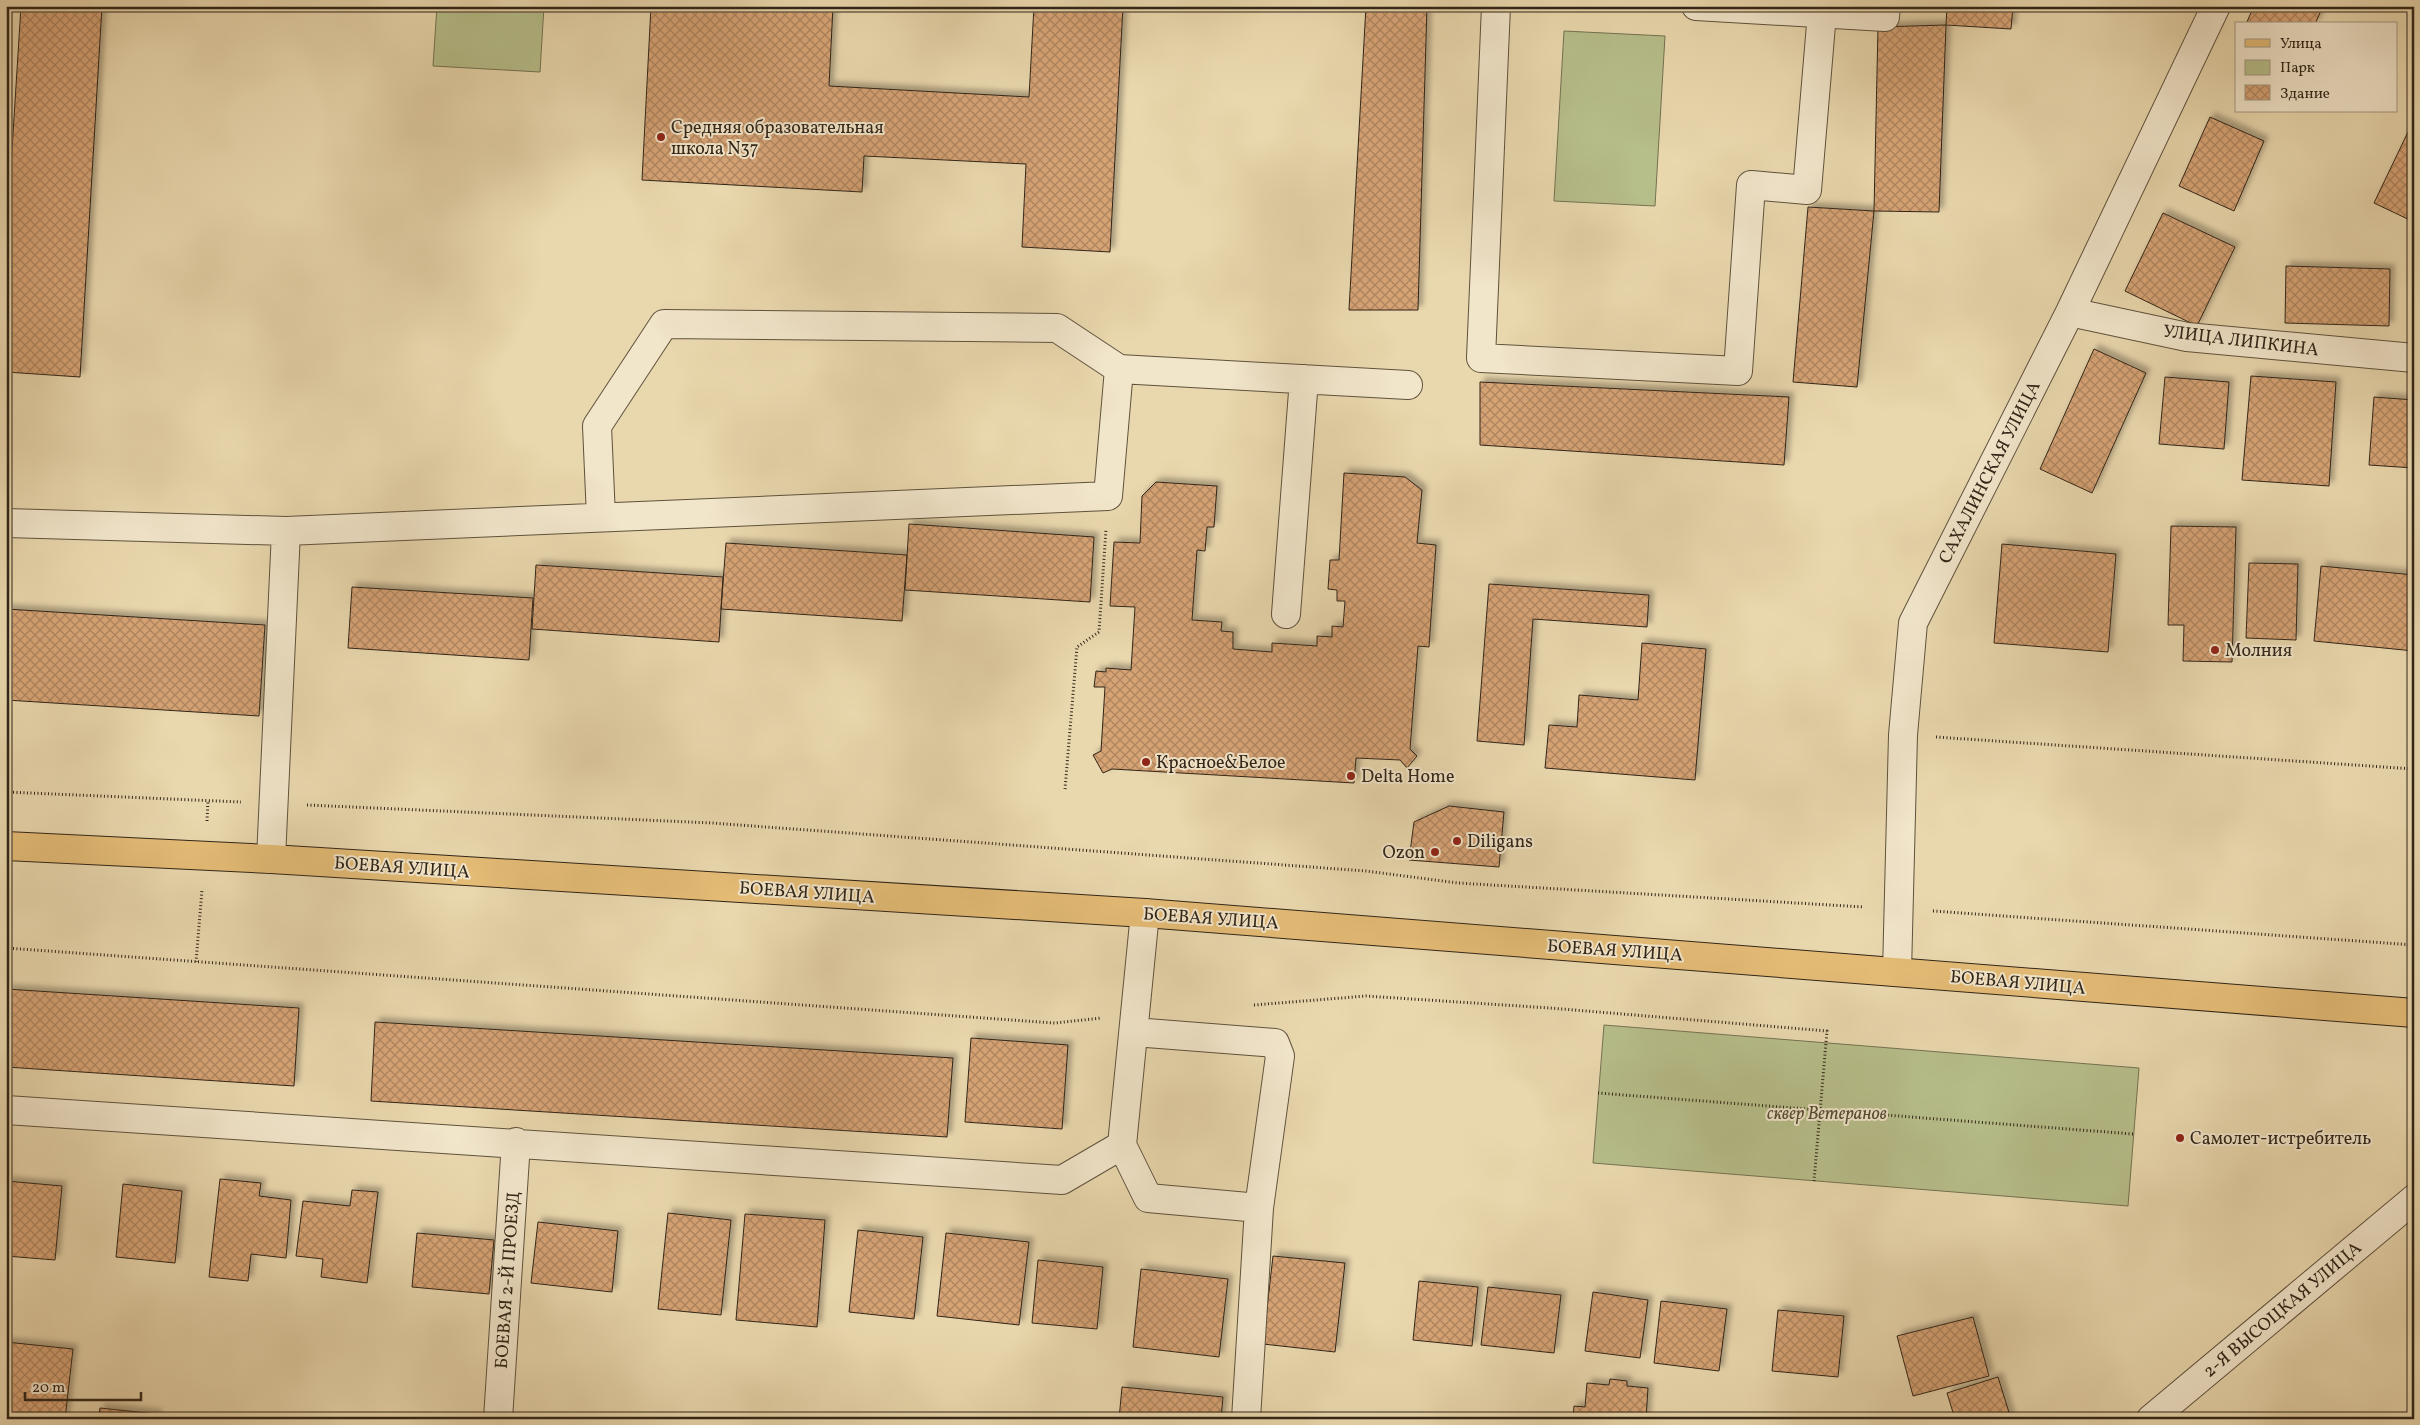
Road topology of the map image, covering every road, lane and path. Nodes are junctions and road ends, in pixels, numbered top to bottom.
1 (1496, 6) edge
2 (1696, 6) edge
3 (1886, 6) edge
4 (2216, 6) edge
5 (1822, 14) junction
6 (2070, 312) junction
7 (2412, 354) edge
8 (1119, 369) junction
9 (1304, 379) junction
10 (1408, 385) dead end
11 (1108, 496) junction
12 (601, 517) junction
13 (6, 523) edge
14 (286, 531) junction
15 (1286, 614) dead end
16 (1903, 735) junction
17 (2414, 769) edge
18 (1065, 789) dead end
19 (6, 792) edge
20 (273, 804) junction
21 (6, 846) edge
22 (271, 859) junction
23 (1898, 909) junction
24 (1145, 913) junction
25 (2414, 945) edge
26 (6, 948) edge
27 (1897, 972) junction
28 (1251, 1005) dead end
29 (2414, 1013) edge
30 (1135, 1023) junction
31 (1598, 1094) dead end
32 (6, 1110) edge
33 (1820, 1110) junction
34 (2133, 1134) dead end
35 (516, 1142) junction
36 (1122, 1145) junction
37 (1814, 1181) dead end
38 (2414, 1199) edge
39 (1259, 1208) junction
40 (498, 1419) edge
41 (1246, 1419) edge
42 (2151, 1419) edge

1 - 5 street
2 - 5 street
3 - 5 street
4 - 6 street, САХАЛИНСКАЯ УЛИЦА
6 - 7 street, УЛИЦА ЛИПКИНА
6 - 16 street, САХАЛИНСКАЯ УЛИЦА
8 - 9 street
8 - 11 street
8 - 12 street
9 - 10 street
9 - 15 street
11 - 12 street
11 - 18 path
12 - 14 street
13 - 14 street
14 - 20 street
16 - 17 path
16 - 23 street, САХАЛИНСКАЯ УЛИЦА
19 - 20 path
20 - 22 street
20 - 23 path
21 - 22 main road, БОЕВАЯ УЛИЦА
22 - 24 main road, БОЕВАЯ УЛИЦА
23 - 25 path
23 - 27 street, САХАЛИНСКАЯ УЛИЦА
24 - 27 main road, БОЕВАЯ УЛИЦА
24 - 30 street
26 - 30 path
27 - 29 main road, БОЕВАЯ УЛИЦА
28 - 33 path
30 - 36 street
30 - 39 street
31 - 33 path
32 - 35 street
33 - 34 path
33 - 37 path
35 - 36 street
35 - 40 street, БОЕВАЯ 2-Й ПРОЕЗД
36 - 39 street
38 - 42 street, 2-Я ВЫСОЦКАЯ УЛИЦА
39 - 41 street

